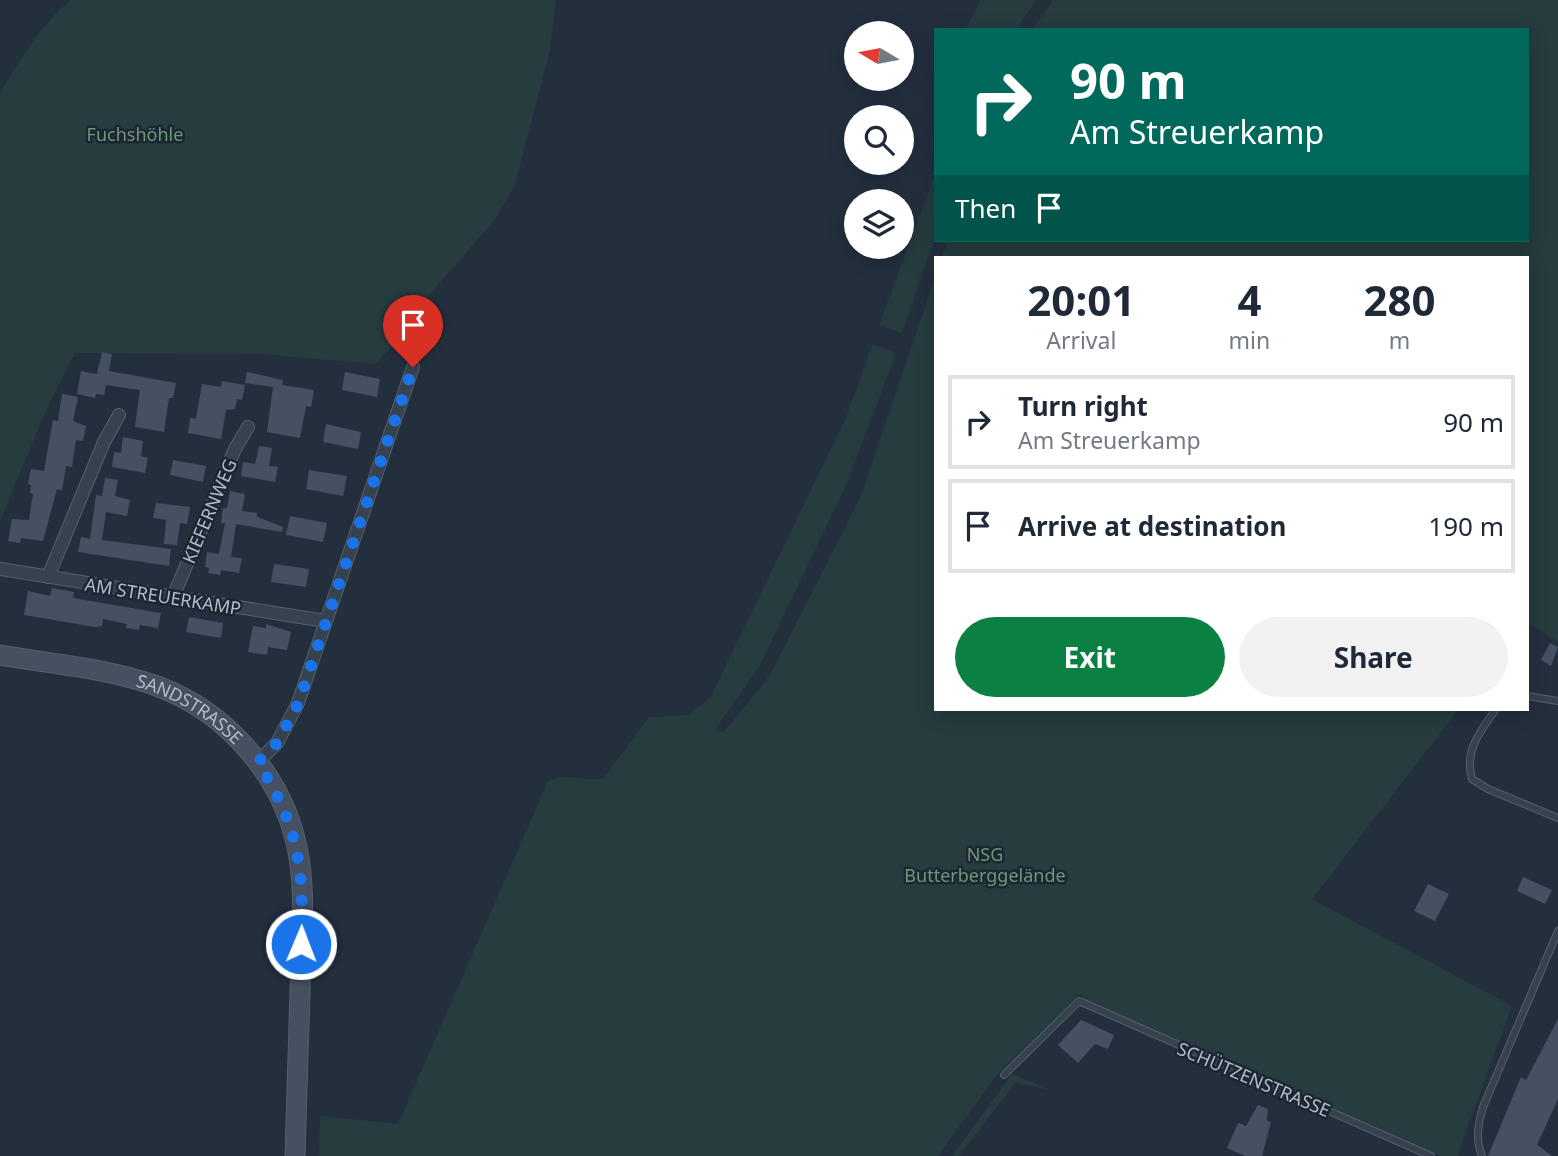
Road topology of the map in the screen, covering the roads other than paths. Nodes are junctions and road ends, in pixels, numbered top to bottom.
1 (413, 367) dead end
2 (120, 415) dead end
3 (248, 427) dead end
4 (0, 569) edge
5 (48, 578) junction
6 (173, 597) junction
7 (325, 621) junction
8 (0, 655) edge
9 (1529, 696) edge
10 (1558, 701) edge
11 (1495, 711) edge
12 (258, 762) junction
13 (1558, 818) edge
14 (1558, 931) edge
15 (1004, 1075) dead end
16 (295, 1156) edge
17 (1431, 1156) edge
18 (1482, 1156) edge

1 - 7 street
2 - 5 street
3 - 6 street, KIEFERNWEG
4 - 5 street, AM STREUERKAMP
5 - 6 street, AM STREUERKAMP
6 - 7 street, AM STREUERKAMP
7 - 12 street
8 - 12 street, SANDSTRASSE
9 - 10 lane
11 - 13 lane
12 - 16 street, SANDSTRASSE
14 - 18 lane
15 - 17 lane, SCHÜTZENSTRASSE

